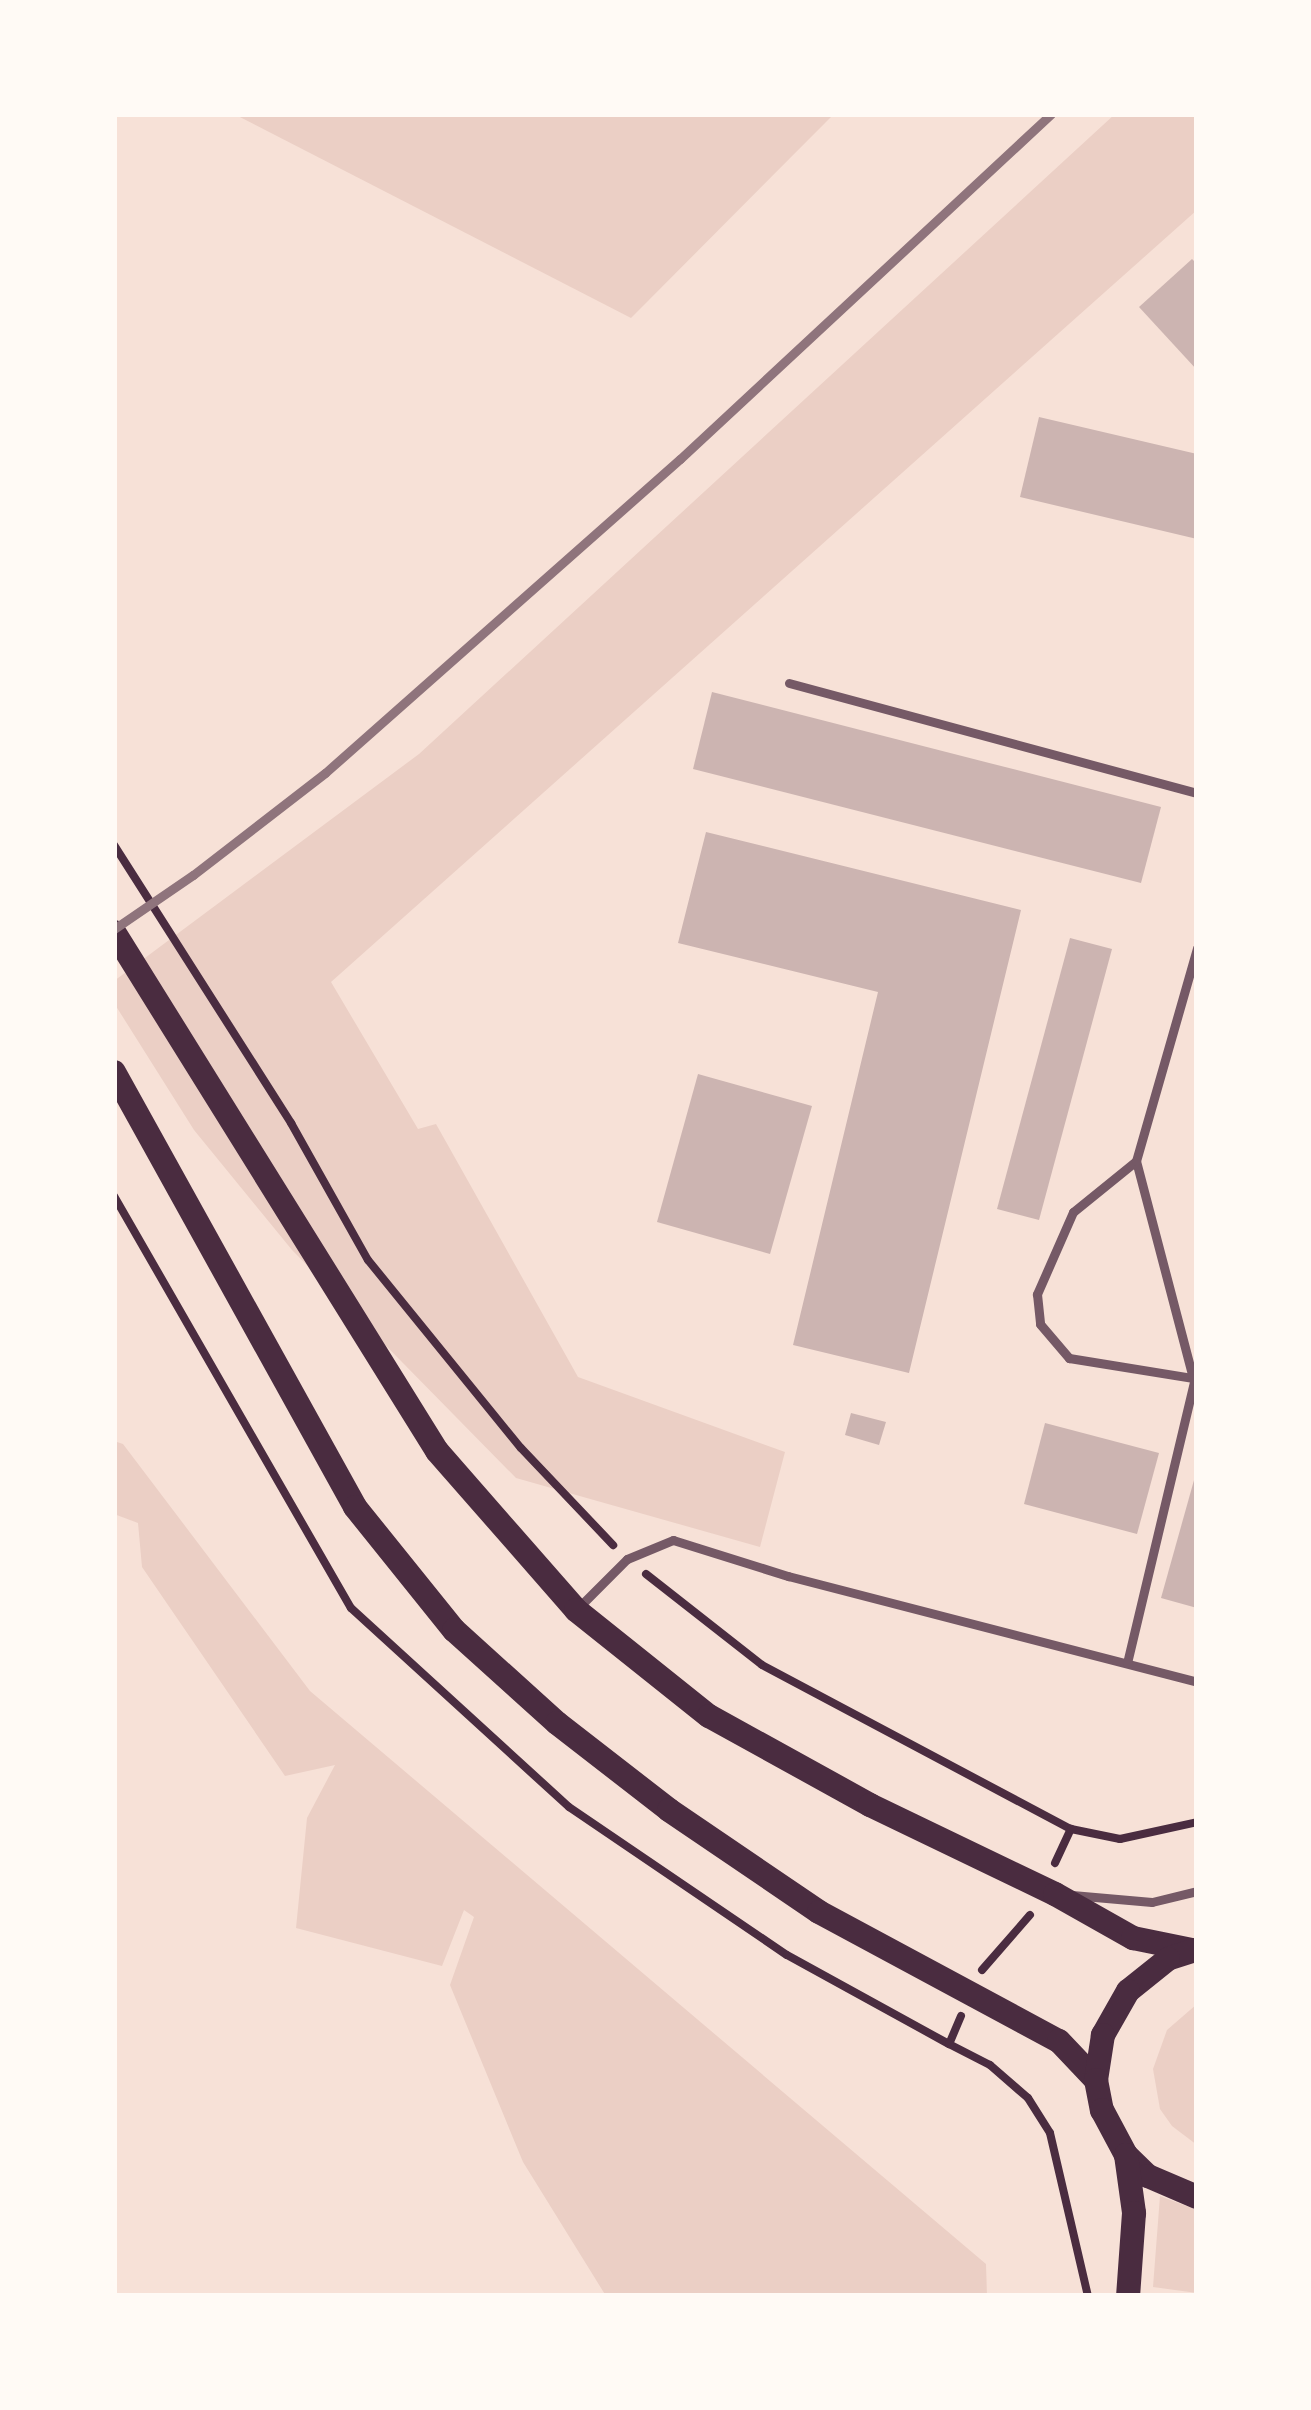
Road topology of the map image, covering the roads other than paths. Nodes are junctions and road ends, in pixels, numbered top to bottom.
1 (789, 683) dead end
2 (1197, 793) edge
3 (114, 932) edge
4 (1197, 948) edge
5 (114, 1072) edge
6 (1136, 1161) junction
7 (1195, 1378) edge
8 (576, 1610) junction
9 (1127, 1663) junction
10 (1197, 1682) edge
11 (1197, 1891) edge
12 (1055, 1894) junction
13 (1195, 1950) edge
14 (1096, 2080) junction
15 (1126, 2155) junction
16 (1197, 2197) edge
17 (1128, 2296) edge

1 - 2 lane
3 - 8 main road
4 - 6 lane
5 - 14 main road
6 - 7 lane
6 - 7 lane
7 - 9 lane
8 - 9 lane
8 - 12 main road
9 - 10 lane
11 - 12 lane
12 - 13 main road
13 - 14 main road
14 - 15 main road
15 - 16 main road
15 - 17 main road

